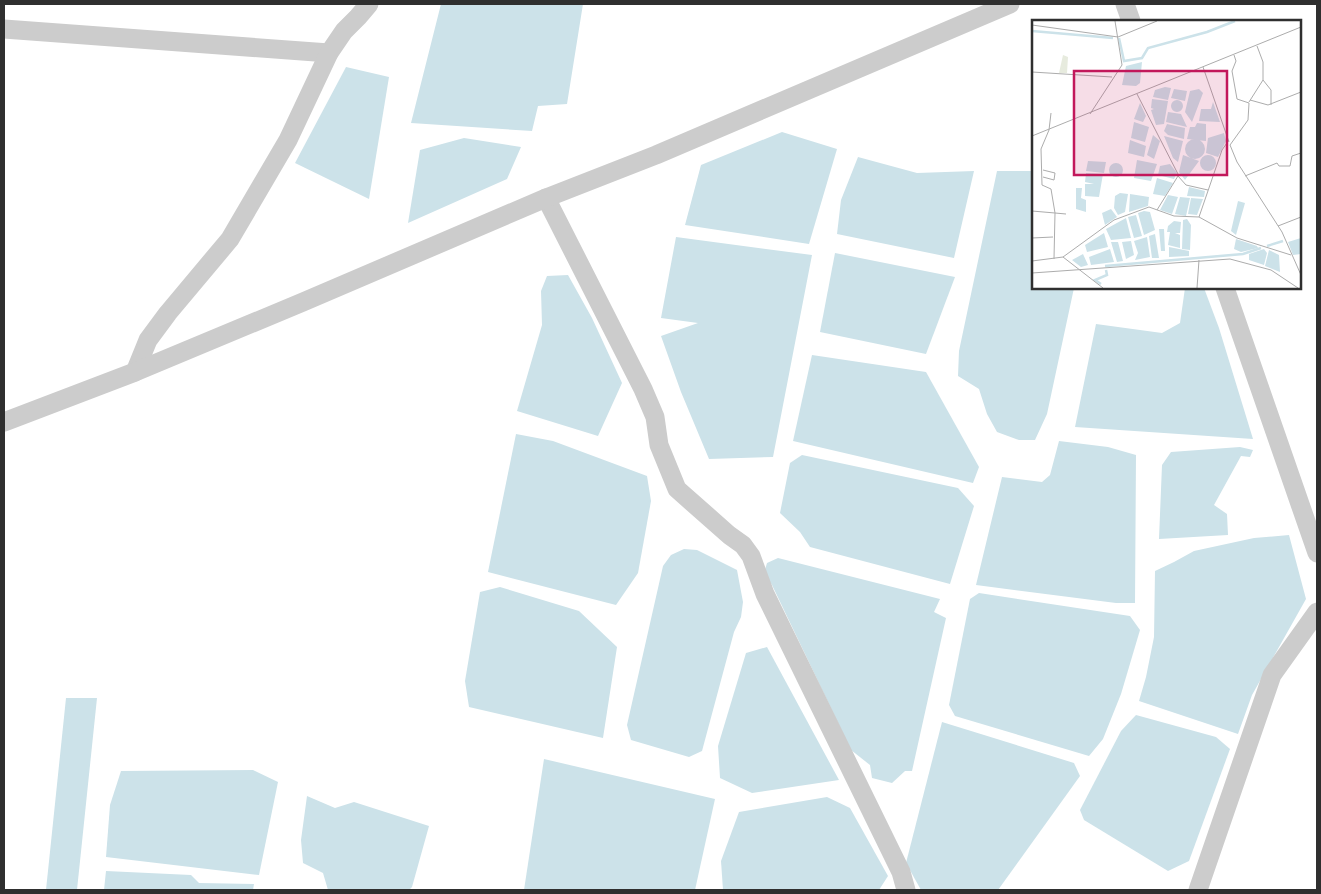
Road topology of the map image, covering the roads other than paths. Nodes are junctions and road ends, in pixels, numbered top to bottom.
1 (369, 4) edge
2 (1010, 4) edge
3 (1125, 4) edge
4 (1131, 20) edge
5 (4, 30) edge
6 (329, 53) junction
7 (546, 198) junction
8 (1225, 289) edge
9 (135, 372) junction
10 (4, 422) edge
11 (1317, 553) edge
12 (1317, 612) edge
13 (906, 890) edge
14 (1198, 890) edge

1 - 6 street
2 - 7 street
3 - 4 street
5 - 6 street
6 - 9 street
7 - 9 street
7 - 13 street
8 - 11 street
9 - 10 street
12 - 14 street

